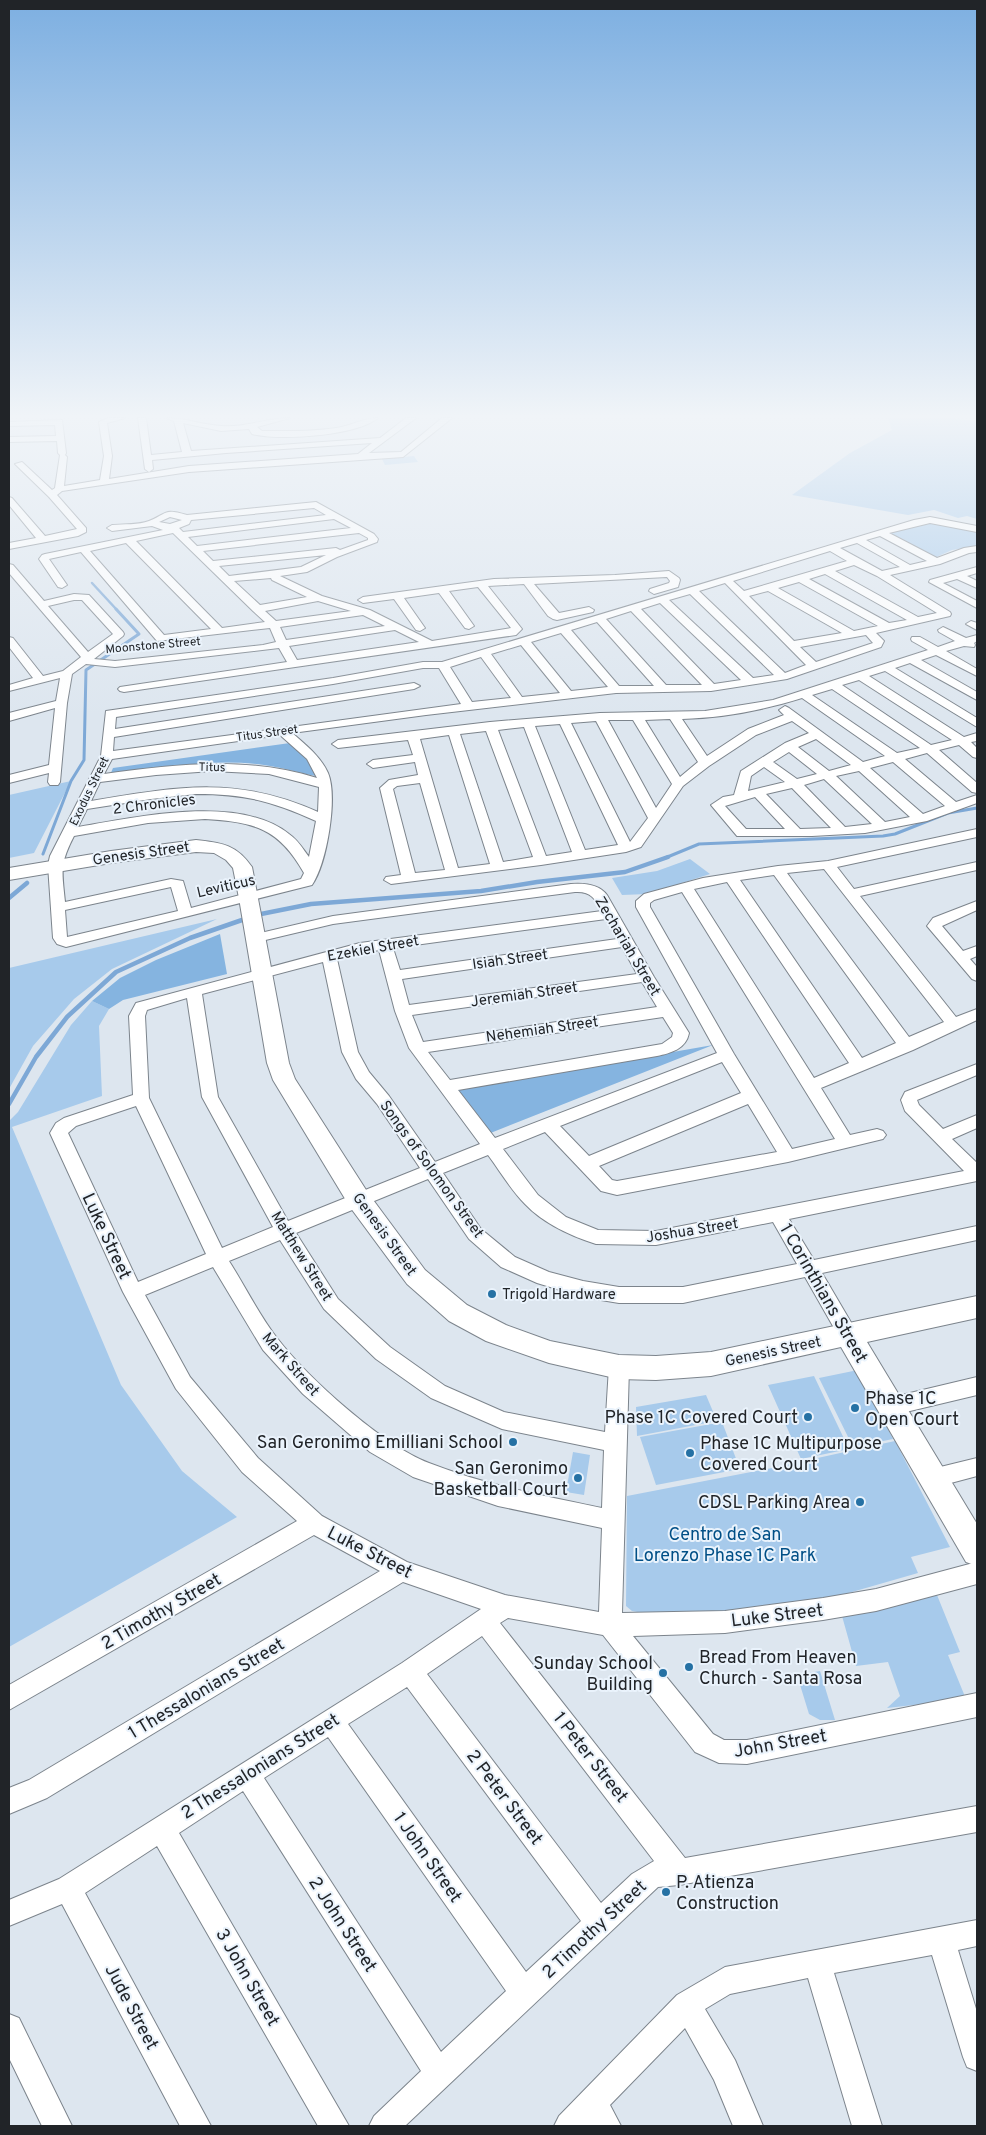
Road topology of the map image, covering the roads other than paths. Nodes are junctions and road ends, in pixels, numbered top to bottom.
1 (24, 518) edge
2 (74, 518) edge
3 (160, 518) edge
4 (187, 518) joint
5 (191, 518) edge
6 (319, 518) edge
7 (340, 518) edge
8 (154, 524) junction
9 (112, 528) dead end
10 (977, 529) edge
11 (361, 530) junction
12 (176, 531) junction
13 (881, 533) junction
14 (43, 540) junction
15 (128, 540) junction
16 (858, 540) junction
17 (9, 546) edge
18 (83, 548) junction
19 (832, 548) junction
20 (195, 549) junction
21 (977, 549) edge
22 (343, 552) junction
23 (854, 562) junction
24 (936, 562) junction
25 (211, 564) junction
26 (9, 567) edge
27 (909, 568) junction
28 (826, 570) junction
29 (977, 570) edge
30 (274, 574) junction
31 (881, 574) junction
32 (959, 576) junction
33 (800, 578) junction
34 (227, 579) junction
35 (526, 580) junction
36 (727, 580) junction
37 (481, 584) junction
38 (62, 585) dead end
39 (977, 585) edge
40 (769, 587) junction
41 (442, 590) junction
42 (692, 590) junction
43 (397, 595) junction
44 (742, 595) junction
45 (318, 598) junction
46 (662, 599) junction
47 (363, 600) dead end
48 (43, 604) junction
49 (977, 606) edge
50 (634, 608) junction
51 (257, 609) junction
52 (366, 612) junction
53 (600, 618) junction
54 (917, 620) junction
55 (274, 625) junction
56 (469, 626) dead end
57 (397, 627) junction
58 (888, 627) junction
59 (420, 628) dead end
60 (564, 629) junction
61 (943, 630) dead end
62 (868, 631) junction
63 (220, 632) junction
64 (852, 634) junction
65 (977, 638) edge
66 (916, 639) dead end
67 (9, 640) edge
68 (524, 641) junction
69 (964, 642) junction
70 (282, 644) junction
71 (431, 644) junction
72 (792, 645) junction
73 (977, 649) edge
74 (938, 651) junction
75 (484, 653) junction
76 (88, 658) junction
77 (913, 660) junction
78 (294, 664) junction
79 (443, 665) junction
80 (814, 668) junction
81 (887, 668) junction
82 (405, 669) junction
83 (67, 673) junction
84 (977, 673) edge
85 (861, 676) junction
86 (783, 677) junction
87 (40, 680) junction
88 (750, 682) junction
89 (834, 685) junction
90 (9, 688) edge
91 (662, 688) junction
92 (711, 688) junction
93 (124, 689) dead end
94 (616, 690) junction
95 (805, 695) junction
96 (569, 696) junction
97 (977, 697) edge
98 (420, 698) junction
99 (519, 701) junction
100 (61, 703) junction
101 (776, 703) junction
102 (468, 706) junction
103 (110, 714) joint
104 (793, 716) junction
105 (9, 717) edge
106 (600, 717) junction
107 (637, 717) junction
108 (675, 717) junction
109 (564, 720) junction
110 (528, 723) junction
111 (977, 723) edge
112 (490, 726) junction
113 (452, 730) junction
114 (282, 731) junction
115 (109, 734) junction
116 (818, 734) junction
117 (413, 735) junction
118 (977, 737) edge
119 (962, 741) junction
120 (338, 744) dead end
121 (788, 746) junction
122 (931, 750) junction
123 (977, 754) edge
124 (107, 756) junction
125 (420, 758) junction
126 (897, 759) junction
127 (764, 762) junction
128 (705, 763) junction
129 (373, 764) dead end
130 (56, 767) junction
131 (863, 768) junction
132 (828, 776) junction
133 (9, 778) edge
134 (426, 778) junction
135 (97, 779) junction
136 (54, 782) dead end
137 (678, 784) junction
138 (796, 784) junction
139 (326, 785) junction
140 (977, 789) edge
141 (758, 793) junction
142 (740, 797) junction
143 (977, 799) edge
144 (84, 806) junction
145 (953, 806) junction
146 (655, 818) junction
147 (919, 818) junction
148 (324, 820) junction
149 (882, 826) junction
150 (841, 831) junction
151 (796, 832) junction
152 (977, 832) edge
153 (68, 833) junction
154 (626, 848) junction
155 (580, 855) junction
156 (540, 861) junction
157 (828, 865) junction
158 (55, 866) junction
159 (977, 866) edge
160 (498, 867) junction
161 (778, 870) junction
162 (311, 873) junction
163 (453, 873) junction
164 (9, 874) edge
165 (409, 878) junction
166 (731, 878) junction
167 (391, 880) dead end
168 (686, 888) junction
169 (852, 894) junction
170 (249, 898) junction
171 (977, 905) edge
172 (57, 908) junction
173 (184, 912) junction
174 (610, 914) junction
175 (257, 938) junction
176 (626, 942) junction
177 (385, 944) junction
178 (977, 952) edge
179 (329, 955) junction
180 (961, 957) junction
181 (263, 974) junction
182 (393, 976) junction
183 (977, 976) edge
184 (646, 977) junction
185 (194, 992) junction
186 (141, 1008) joint
187 (403, 1011) junction
188 (667, 1011) junction
189 (977, 1014) edge
190 (954, 1025) junction
191 (907, 1046) junction
192 (417, 1048) junction
193 (726, 1055) junction
194 (859, 1066) junction
195 (977, 1069) edge
196 (447, 1086) junction
197 (811, 1086) junction
198 (751, 1096) junction
199 (141, 1098) junction
200 (977, 1121) edge
201 (548, 1124) junction
202 (877, 1135) dead end
203 (940, 1137) junction
204 (846, 1142) junction
205 (492, 1146) junction
206 (788, 1156) junction
207 (585, 1165) junction
208 (431, 1170) junction
209 (977, 1174) edge
210 (359, 1200) junction
211 (778, 1216) junction
212 (284, 1230) junction
213 (977, 1234) edge
214 (217, 1257) junction
215 (809, 1267) junction
216 (133, 1292) junction
217 (977, 1307) edge
218 (849, 1336) junction
219 (619, 1366) junction
220 (977, 1386) edge
221 (889, 1406) junction
222 (614, 1443) junction
223 (977, 1467) edge
224 (932, 1478) junction
225 (614, 1521) junction
226 (314, 1523) junction
227 (977, 1552) edge
228 (401, 1571) junction
229 (977, 1573) edge
230 (505, 1606) junction
231 (484, 1620) junction
232 (610, 1625) junction
233 (410, 1671) junction
234 (9, 1698) edge
235 (977, 1706) edge
236 (332, 1721) junction
237 (247, 1774) junction
238 (9, 1801) edge
239 (977, 1819) edge
240 (162, 1829) junction
241 (679, 1872) junction
242 (68, 1888) junction
243 (9, 1913) edge
244 (600, 1924) junction
245 (977, 1933) edge
246 (941, 1939) junction
247 (818, 1962) junction
248 (524, 1993) junction
249 (687, 2004) junction
250 (9, 2028) edge
251 (977, 2056) edge
252 (440, 2074) junction
253 (599, 2115) edge
254 (57, 2126) edge
255 (196, 2126) edge
256 (334, 2126) edge
257 (384, 2126) edge
258 (569, 2126) edge
259 (748, 2126) edge
260 (867, 2126) edge

1 - 14 street
2 - 14 street
3 - 8 street
4 - 5 street
4 - 12 street
6 - 12 street
7 - 11 street
8 - 9 street
8 - 12 street
10 - 13 street
11 - 20 street
11 - 22 street
12 - 15 street
12 - 20 street
13 - 16 street
13 - 24 street
14 - 17 street
15 - 18 street
15 - 63 street
16 - 19 street
16 - 27 street
18 - 38 street
18 - 63 street
19 - 23 street
19 - 36 street
20 - 25 street
21 - 24 street
22 - 25 street
22 - 30 street
23 - 28 street
23 - 31 street
24 - 27 street
25 - 34 street
26 - 48 street, Moonstone Street
27 - 31 street
28 - 33 street
28 - 54 street
29 - 32 street
30 - 34 street
30 - 45 street
31 - 54 street
32 - 39 street
32 - 49 street
33 - 40 street
33 - 58 street
34 - 51 street
35 - 35 street
35 - 37 street
36 - 42 street
36 - 44 street
37 - 41 street
37 - 71 street
40 - 44 street
40 - 64 street
41 - 43 street
41 - 56 street
42 - 46 street
42 - 86 street
43 - 47 street
43 - 59 street
44 - 72 street
45 - 51 street
45 - 52 street
46 - 50 street
46 - 88 street
48 - 76 street, Moonstone Street
48 - 76 street
50 - 53 street
50 - 92 street
51 - 55 street
52 - 55 street
52 - 57 street
53 - 60 street
53 - 91 street
54 - 58 street
55 - 63 street
55 - 70 street
57 - 70 street, Moonstone Street
57 - 71 street
58 - 62 street
60 - 68 street
60 - 94 street
61 - 69 street
62 - 64 street
62 - 80 street
64 - 72 street
65 - 69 street
66 - 74 street
67 - 87 street
68 - 75 street
68 - 96 street
69 - 73 street
69 - 74 street
70 - 76 street, Moonstone Street
70 - 78 street
71 - 78 street
72 - 80 street
74 - 77 street
74 - 84 street
75 - 79 street
75 - 99 street
76 - 83 street
77 - 81 street
77 - 97 street
78 - 93 street
79 - 82 street
79 - 102 street
80 - 86 street
81 - 85 street
81 - 111 street
82 - 98 street
82 - 103 street
83 - 87 street
83 - 100 street
85 - 89 street
85 - 119 street
86 - 88 street
87 - 90 street
88 - 92 street
89 - 95 street
89 - 122 street
91 - 92 street
91 - 94 street
94 - 96 street
95 - 101 street
95 - 126 street
96 - 99 street
98 - 102 street
98 - 114 street, Titus Street
98 - 115 street
99 - 102 street
100 - 105 street
100 - 130 street
101 - 104 street
101 - 108 street
103 - 115 street, Exodus Street
104 - 116 street
104 - 128 street
106 - 107 street
106 - 109 street
106 - 146 street
107 - 108 street
107 - 137 street
108 - 128 street
109 - 110 street
109 - 154 street
110 - 112 street
110 - 155 street
112 - 113 street
112 - 156 street
113 - 117 street
113 - 160 street
114 - 124 street, Titus Street
114 - 139 street
115 - 124 street, Exodus Street
116 - 121 street
116 - 131 street
117 - 120 street
117 - 125 street
118 - 119 street
119 - 122 street
119 - 123 street
121 - 127 street
121 - 132 street
122 - 126 street
122 - 140 street
124 - 135 street, Exodus Street
125 - 129 street
125 - 134 street
126 - 131 street
126 - 145 street
127 - 138 street
127 - 142 street
128 - 137 street
130 - 133 street
130 - 136 street
131 - 132 street
131 - 147 street
132 - 138 street
132 - 149 street
134 - 163 street
134 - 165 street
135 - 139 street, Titus
135 - 144 street, Exodus Street
137 - 146 street
138 - 141 street
138 - 150 street
139 - 148 street
141 - 142 street
141 - 151 street
142 - 151 street
143 - 145 street
144 - 148 street
144 - 153 street, Exodus Street
145 - 147 street
146 - 154 street
147 - 149 street
148 - 162 street
149 - 150 street
150 - 151 street
152 - 157 street
153 - 158 street, Exodus Street
153 - 162 street, 2 Chronicles
154 - 155 street
155 - 156 street
156 - 160 street
157 - 161 street
157 - 169 street
158 - 164 street, Genesis Street
158 - 170 street, Genesis Street
158 - 172 street, Leviticus
159 - 169 street
160 - 163 street
161 - 166 street
161 - 191 street
162 - 170 street, Leviticus
163 - 165 street
165 - 167 street
166 - 168 street
166 - 194 street
168 - 193 street
168 - 197 street
169 - 190 street
170 - 173 street, Leviticus
170 - 175 street, Genesis Street
171 - 180 street
172 - 173 street
172 - 173 street, Leviticus
174 - 175 street, Zechariah Street
174 - 176 street, Zechariah Street
174 - 177 street, Ezekiel Street
175 - 181 street, Genesis Street
176 - 182 street, Isiah Street
176 - 184 street, Zechariah Street
177 - 179 street, Ezekiel Street
177 - 182 street, Joshua Street
178 - 180 street
179 - 181 street, Ezekiel Street
179 - 208 street, Songs of Solomon Street
180 - 183 street
181 - 185 street, Ezekiel Street
181 - 210 street, Genesis Street
182 - 187 street, Joshua Street
184 - 187 street, Jeremiah Street
184 - 188 street, Zechariah Street
185 - 186 street, Ezekiel Street
185 - 212 street, Matthew Street
186 - 199 street, Mark Street
187 - 192 street, Joshua Street
188 - 192 street, Nehemiah Street
188 - 196 street, Zechariah Street
189 - 190 street
190 - 191 street
191 - 194 street
192 - 196 street, Joshua Street
193 - 198 street
193 - 201 street
194 - 197 street
195 - 203 street
196 - 205 street, Joshua Street
197 - 204 street
198 - 206 street
198 - 207 street
199 - 214 street, Mark Street
199 - 216 street, Luke Street
200 - 203 street
201 - 205 street
201 - 207 street
202 - 204 street
203 - 209 street
204 - 206 street
205 - 208 street
205 - 211 street, Joshua Street
206 - 207 street
208 - 210 street
208 - 215 street, Songs of Solomon Street
209 - 211 street, Joshua Street
210 - 212 street
210 - 219 street, Genesis Street
211 - 215 street, 1 Corinthians Street
212 - 214 street
212 - 222 street, Matthew Street
213 - 215 street, Songs of Solomon Street
214 - 216 street
214 - 225 street, Mark Street
215 - 218 street, 1 Corinthians Street
216 - 226 street, Luke Street
217 - 218 street, Genesis Street
218 - 219 street, Genesis Street
218 - 221 street, 1 Corinthians Street
219 - 222 street
220 - 221 street
221 - 224 street, 1 Corinthians Street
222 - 225 street
223 - 224 street
224 - 227 street, 1 Corinthians Street
225 - 232 street
226 - 228 street, Luke Street
226 - 234 street, 2 Timothy Street
228 - 230 street, Luke Street
228 - 238 street, 1 Thessalonians Street
229 - 232 street, Luke Street
230 - 231 street, 2 Thessalonians Street
230 - 232 street, Luke Street
231 - 233 street, 2 Thessalonians Street
231 - 241 street, 1 Peter Street
232 - 235 street, John Street
233 - 236 street, 2 Thessalonians Street
233 - 244 street, 2 Peter Street
236 - 237 street, 2 Thessalonians Street
236 - 248 street, 1 John Street
237 - 240 street, 2 Thessalonians Street
237 - 252 street, 2 John Street
239 - 241 street, 2 Timothy Street
240 - 242 street, 2 Thessalonians Street
240 - 256 street, 3 John Street
241 - 244 street, 2 Timothy Street
242 - 243 street, 2 Thessalonians Street
242 - 255 street, Jude Street
244 - 248 street, 2 Timothy Street
245 - 246 street
246 - 247 street
246 - 251 street
247 - 249 street
247 - 260 street
248 - 252 street, 2 Timothy Street
249 - 253 street
249 - 259 street
250 - 254 street
252 - 257 street, 2 Timothy Street
253 - 258 street

